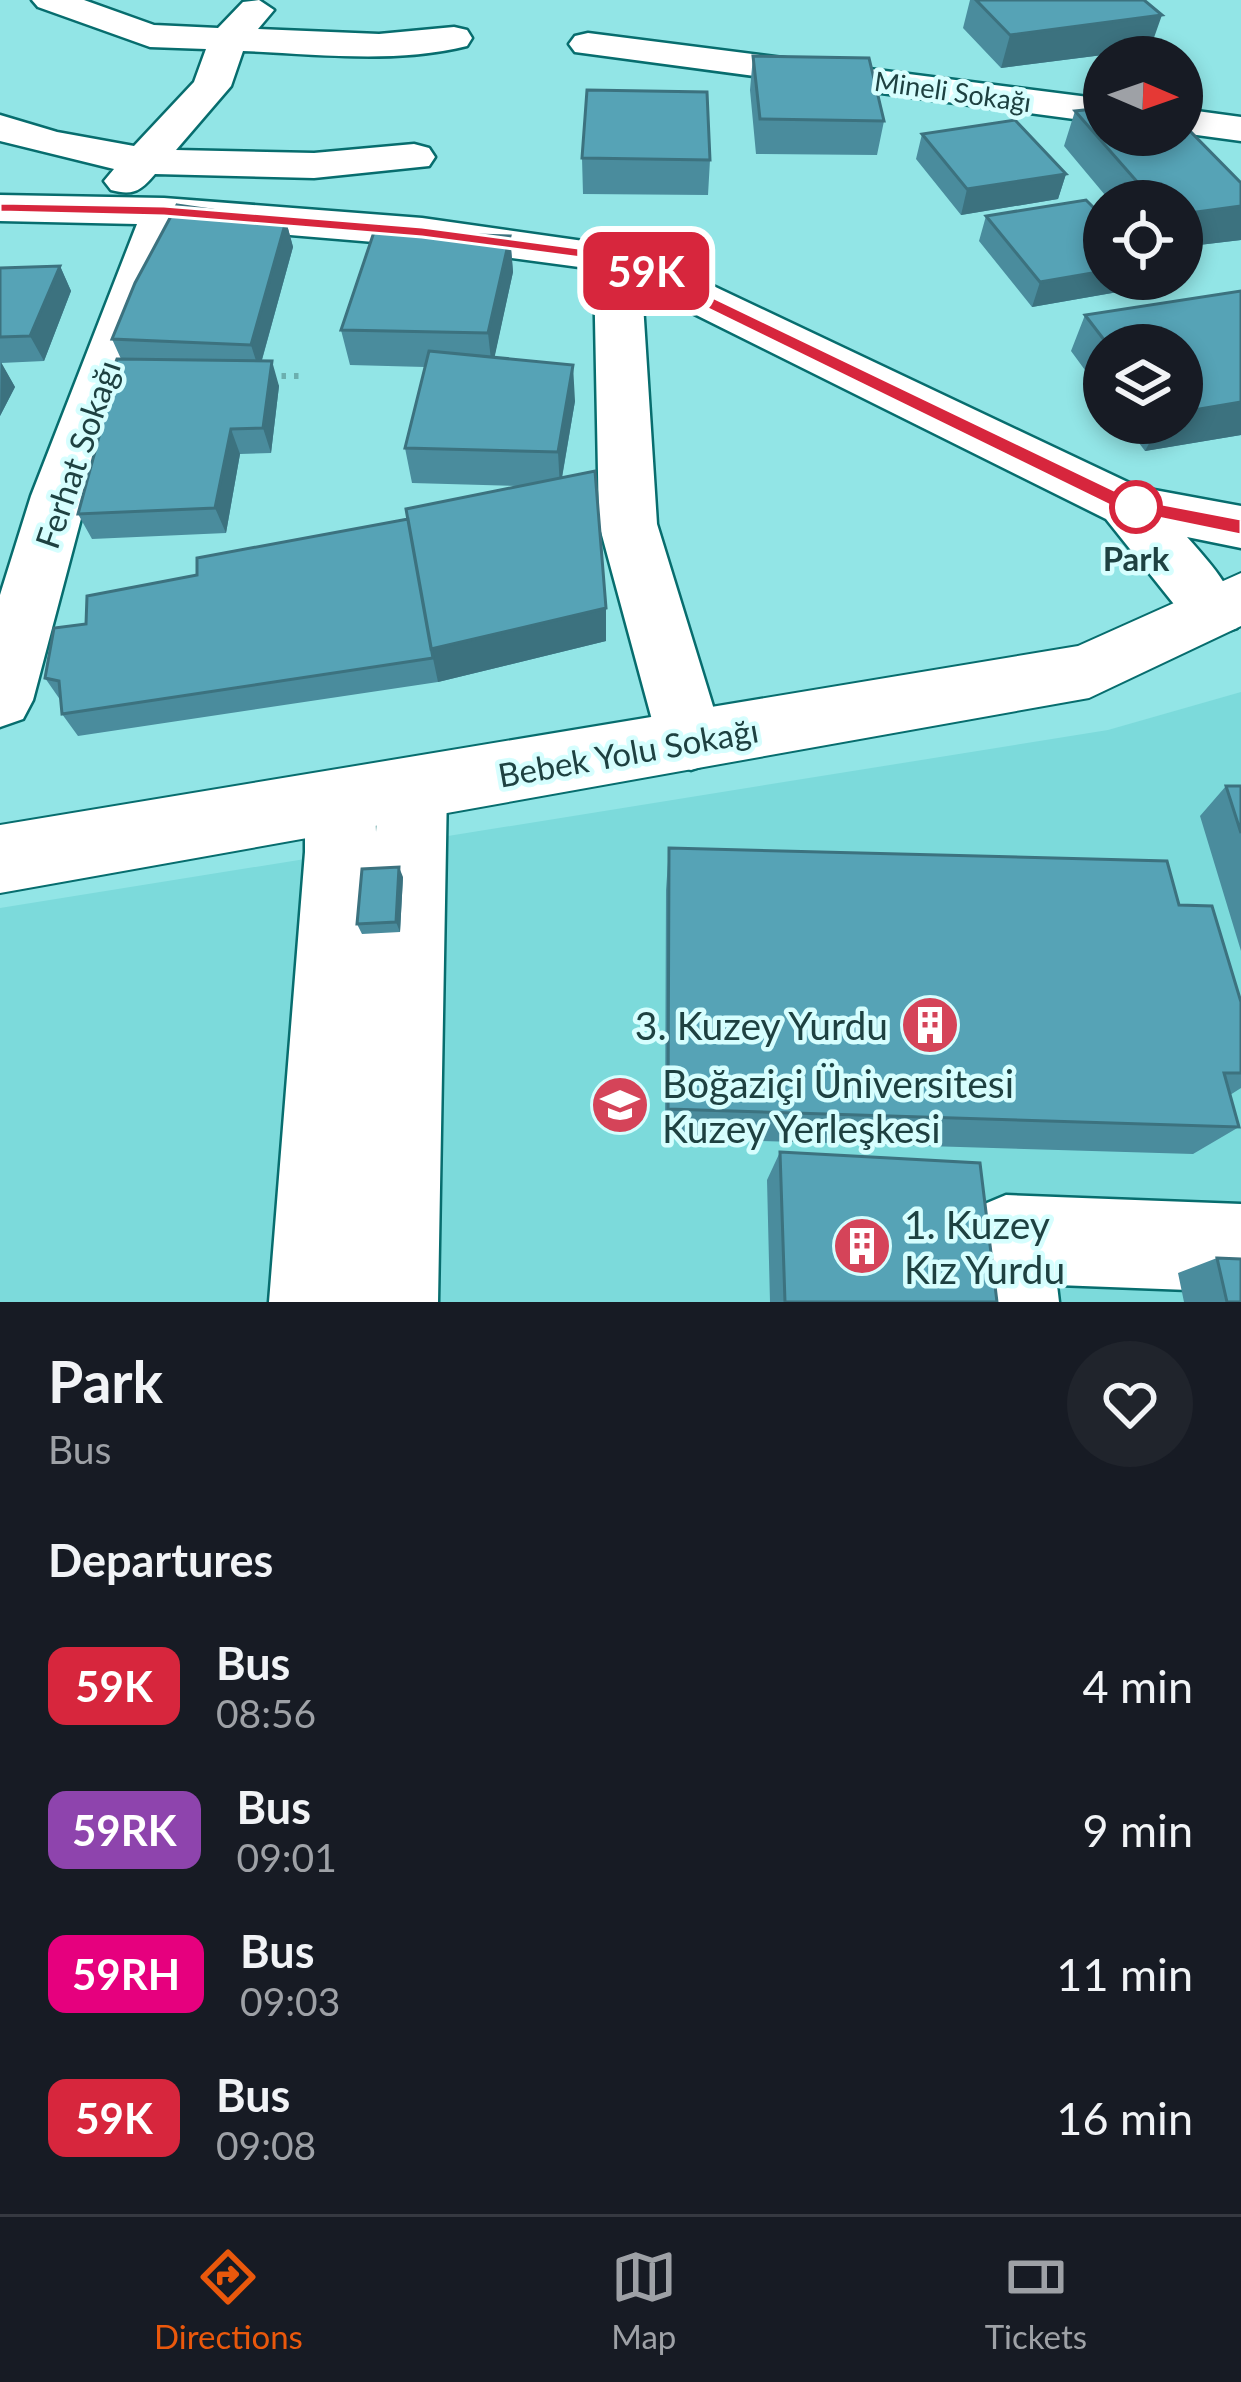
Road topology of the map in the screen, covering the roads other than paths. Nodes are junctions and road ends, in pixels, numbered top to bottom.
1 (50, 0) edge
2 (266, 0) edge
3 (229, 38) junction
4 (454, 38) dead end
5 (588, 44) dead end
6 (1083, 108) edge
7 (1203, 124) edge
8 (0, 127) edge
9 (1241, 129) edge
10 (415, 157) dead end
11 (147, 158) junction
12 (0, 208) edge
13 (102, 208) junction
14 (164, 211) junction
15 (616, 258) junction
16 (1126, 505) junction
17 (1241, 527) edge
18 (1228, 604) edge
19 (0, 700) edge
20 (691, 742) junction
21 (376, 794) junction
22 (0, 859) edge
23 (1241, 1248) edge
24 (314, 1302) edge
25 (393, 1302) edge
26 (1014, 1302) edge

1 - 3 street
2 - 3 street
3 - 4 street
3 - 11 street
5 - 6 street, Mineli Sokağı
7 - 9 street
8 - 11 street
10 - 11 street
11 - 13 street
12 - 13 street
13 - 14 street
14 - 15 street
14 - 19 street, Ferhat Sokağı
15 - 16 street
15 - 20 street
16 - 17 street
16 - 18 street
18 - 20 main road, Bebek Yolu Sokağı
20 - 21 main road, Bebek Yolu Sokağı
21 - 22 main road, Bebek Yolu Sokağı
21 - 24 street
21 - 25 street
23 - 26 street

